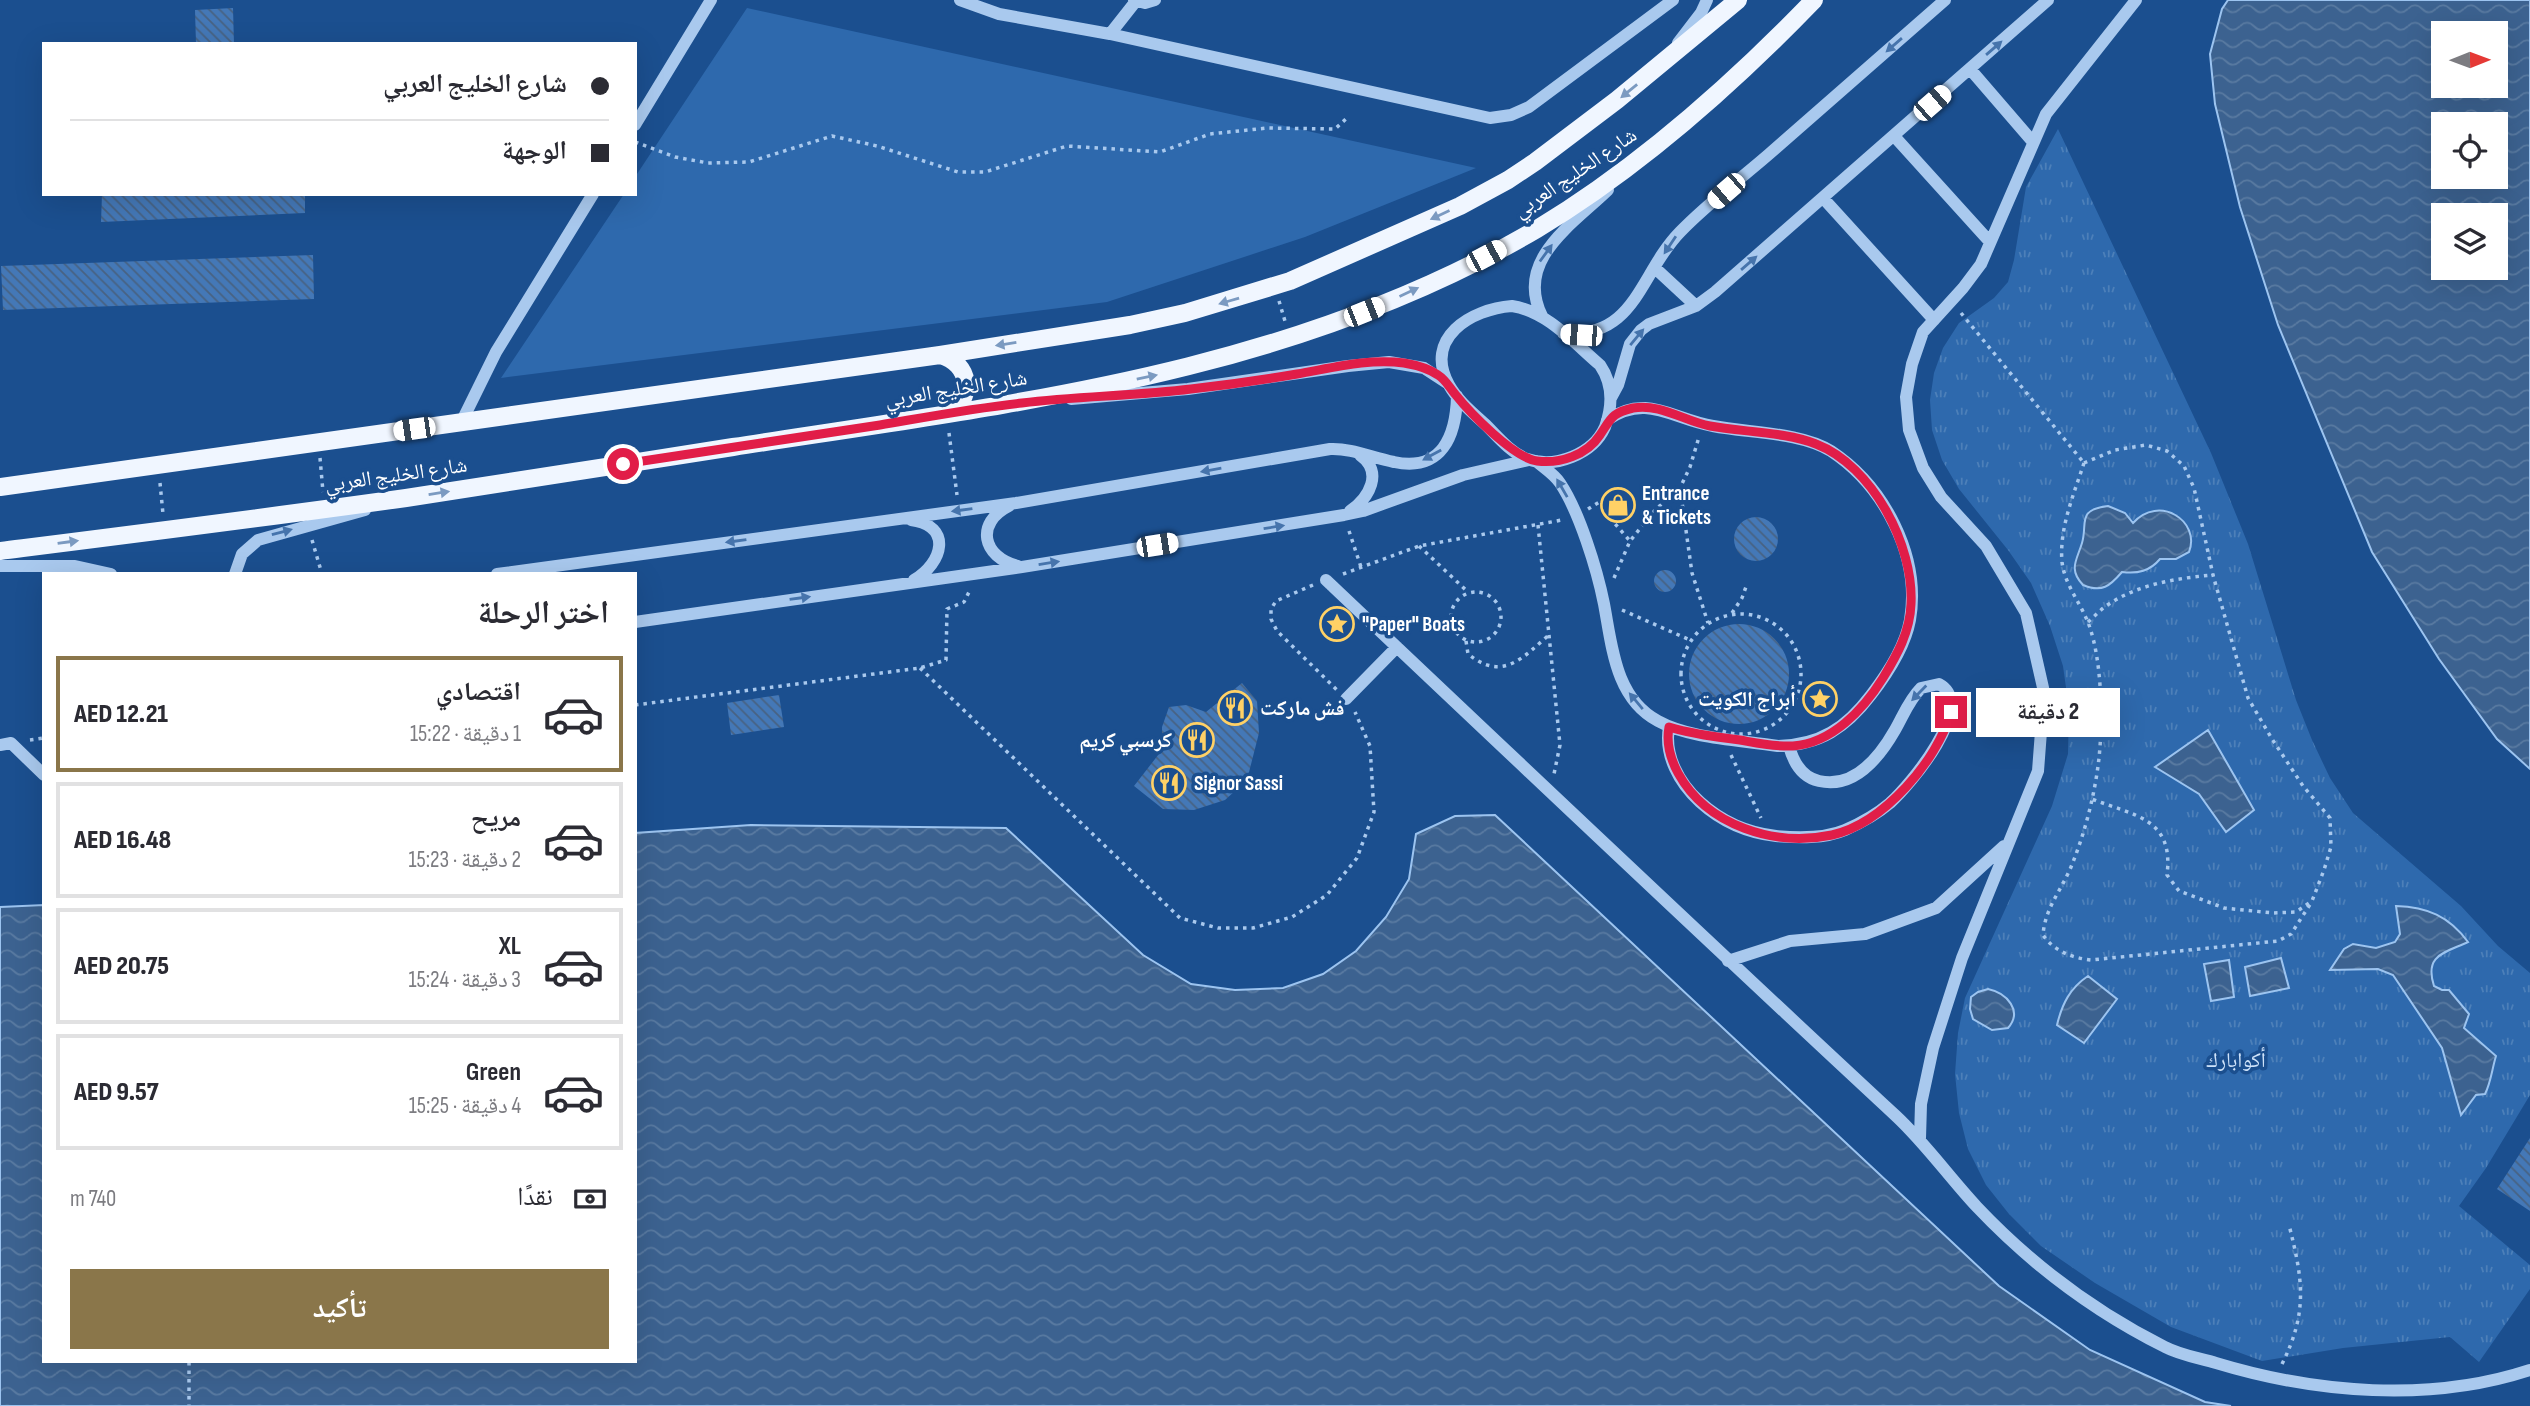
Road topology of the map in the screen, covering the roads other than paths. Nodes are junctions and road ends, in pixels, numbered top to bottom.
1 (711, 0) edge
2 (960, 0) edge
3 (1155, 0) edge
4 (1673, 0) edge
5 (1707, 0) edge
6 (1738, 0) edge
7 (1814, 0) edge
8 (1945, 0) edge
9 (2048, 0) edge
10 (2136, 0) edge
11 (1135, 1) edge
12 (1110, 34) junction
13 (1660, 66) junction
14 (1970, 69) junction
15 (637, 122) edge
16 (1894, 136) junction
17 (2033, 142) junction
18 (1637, 162) junction
19 (592, 196) edge
20 (1823, 198) junction
21 (1990, 242) junction
22 (1655, 268) junction
23 (1696, 306) junction
24 (1542, 316) junction
25 (1934, 320) junction
26 (1563, 333) junction
27 (940, 355) junction
28 (1448, 384) junction
29 (1457, 396) junction
30 (1611, 398) junction
31 (1025, 402) junction
32 (947, 414) junction
33 (1607, 420) junction
34 (461, 423) junction
35 (1350, 450) junction
36 (1533, 460) junction
37 (0, 487) edge
38 (408, 497) junction
39 (1016, 503) junction
40 (1344, 515) junction
41 (898, 519) junction
42 (0, 551) edge
43 (0, 566) edge
44 (1022, 567) junction
45 (102, 572) edge
46 (235, 572) edge
47 (512, 572) edge
48 (1326, 580) road end
49 (908, 583) junction
50 (637, 622) edge
51 (1397, 647) junction
52 (1346, 699) road end
53 (1669, 727) junction
54 (0, 745) edge
55 (1788, 746) junction
56 (42, 773) edge
57 (2008, 843) junction
58 (1728, 961) junction
59 (1920, 1138) junction
60 (2530, 1370) edge

1 - 15 street
2 - 12 street
3 - 11 street
4 - 12 street
5 - 13 street
6 - 13 main road, شارع الخليج العربي
7 - 18 main road, شارع الخليج العربي
8 -> 22 street
14 -> 9 street
10 - 17 street
11 - 12 street
13 -> 27 main road, شارع الخليج العربي
14 - 16 street
14 - 17 street
16 - 20 street
16 - 21 street
17 - 21 street
24 -> 18 street
31 -> 18 main road, شارع الخليج العربي
19 - 34 street
23 -> 20 street
20 - 25 street
21 - 25 street
22 - 23 street
22 - 26 street
30 -> 23 street
24 - 26 street
24 - 28 street
25 - 57 street
26 - 30 street
27 - 32 main road
27 - 34 main road, شارع الخليج العربي
28 - 29 street
28 - 31 street
29 -> 35 street
29 - 36 street
30 - 33 street
31 - 32 main road, شارع الخليج العربي
38 -> 32 main road, شارع الخليج العربي
33 - 36 street
33 - 55 street
34 - 37 main road, شارع الخليج العربي
35 -> 39 street
35 - 40 street
36 - 40 street
53 -> 36 street
42 -> 38 main road, شارع الخليج العربي
46 -> 38 street
39 -> 41 street
39 - 44 street
44 -> 40 street
41 -> 47 street
41 - 49 street
43 - 45 street
44 - 49 street
48 - 51 street
50 -> 49 street
51 - 52 street
51 - 58 street
53 - 55 street
53 -> 55 street
54 - 56 street
57 - 58 street
57 - 59 street
58 - 59 street
59 - 60 street

